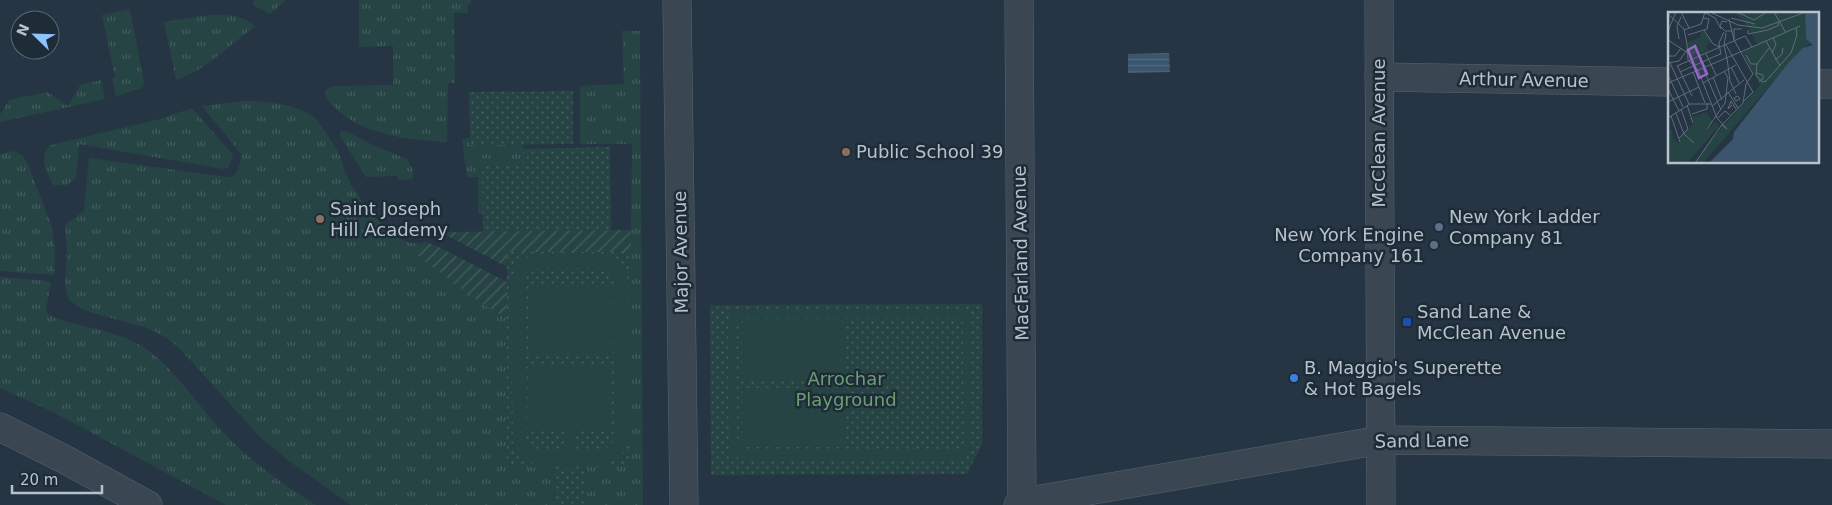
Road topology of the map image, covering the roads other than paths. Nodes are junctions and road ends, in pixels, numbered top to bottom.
1 (677, 0) edge
2 (1019, 0) edge
3 (1379, 0) edge
4 (1379, 77) junction
5 (1668, 82) edge
6 (0, 426) edge
7 (1381, 440) junction
8 (1832, 444) edge
9 (1021, 504) edge
10 (148, 505) edge
11 (684, 505) edge
12 (1381, 505) edge

1 - 11 street, Major Avenue
2 - 9 street, MacFarland Avenue
3 - 4 street, McClean Avenue
4 - 5 street, Arthur Avenue
4 - 7 street, McClean Avenue
6 - 10 street
7 - 8 street, Sand Lane
7 - 9 street, Sand Lane
7 - 12 street, McClean Avenue

